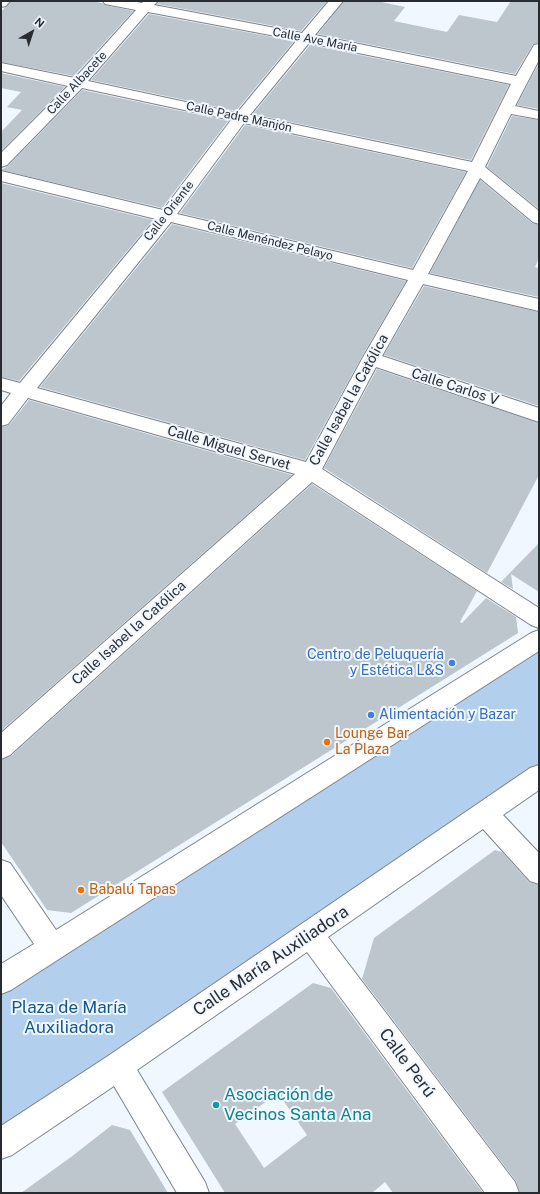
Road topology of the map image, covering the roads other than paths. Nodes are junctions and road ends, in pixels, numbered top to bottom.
1 (3, 1) edge
2 (110, 1) edge
3 (336, 1) edge
4 (1, 3) edge
5 (148, 4) edge
6 (307, 38) junction
7 (539, 48) edge
8 (1, 67) edge
9 (520, 81) junction
10 (79, 83) junction
11 (506, 108) junction
12 (539, 115) edge
13 (240, 118) junction
14 (1, 162) edge
15 (477, 168) junction
16 (1, 176) edge
17 (167, 216) junction
18 (539, 219) edge
19 (418, 278) junction
20 (539, 305) edge
21 (371, 359) junction
22 (1, 384) edge
23 (24, 391) junction
24 (539, 415) edge
25 (1, 419) edge
26 (310, 471) junction
27 (539, 619) edge
28 (539, 639) edge
29 (1, 748) edge
30 (539, 776) edge
31 (486, 814) junction
32 (1, 872) edge
33 (539, 872) edge
34 (310, 934) junction
35 (52, 948) junction
36 (1, 980) edge
37 (118, 1066) junction
38 (1, 1144) edge
39 (194, 1193) edge
40 (504, 1193) edge

1 - 4 street
2 - 5 street, Calle Ave María
3 - 6 street, Calle Oriente
5 - 6 street, Calle Ave María
5 - 10 street, Calle Albacete
6 - 9 street, Calle Ave María
6 - 13 street, Calle Oriente
7 - 9 street, Calle Isabel la Católica
8 - 10 street, Calle Padre Manjón
9 - 11 street, Calle Isabel la Católica
10 - 13 street, Calle Padre Manjón
10 - 14 street, Calle Albacete
11 - 12 street
11 - 15 street, Calle Isabel la Católica
13 - 15 street, Calle Padre Manjón
13 - 17 street, Calle Oriente
15 - 18 street
15 - 19 street, Calle Isabel la Católica
16 - 17 street, Calle Menéndez Pelayo
17 - 19 street, Calle Menéndez Pelayo
17 - 23 street, Calle Oriente
19 - 20 street, Calle Menéndez Pelayo
19 - 21 street, Calle Isabel la Católica
21 - 24 street, Calle Carlos V
21 - 26 street, Calle Isabel la Católica
22 - 23 street, Calle Miguel Servet
23 - 25 street, Calle Oriente
23 - 26 street, Calle Miguel Servet
26 - 27 street, Calle Miguel Servet
26 - 29 street, Calle Isabel la Católica
28 - 35 street
30 - 31 street, Calle María Auxiliadora
31 - 33 street
31 - 34 street, Calle María Auxiliadora
32 - 35 street
34 - 37 street, Calle María Auxiliadora
34 - 40 street, Calle Perú
35 - 36 street
37 - 38 street, Calle María Auxiliadora
37 - 39 street

